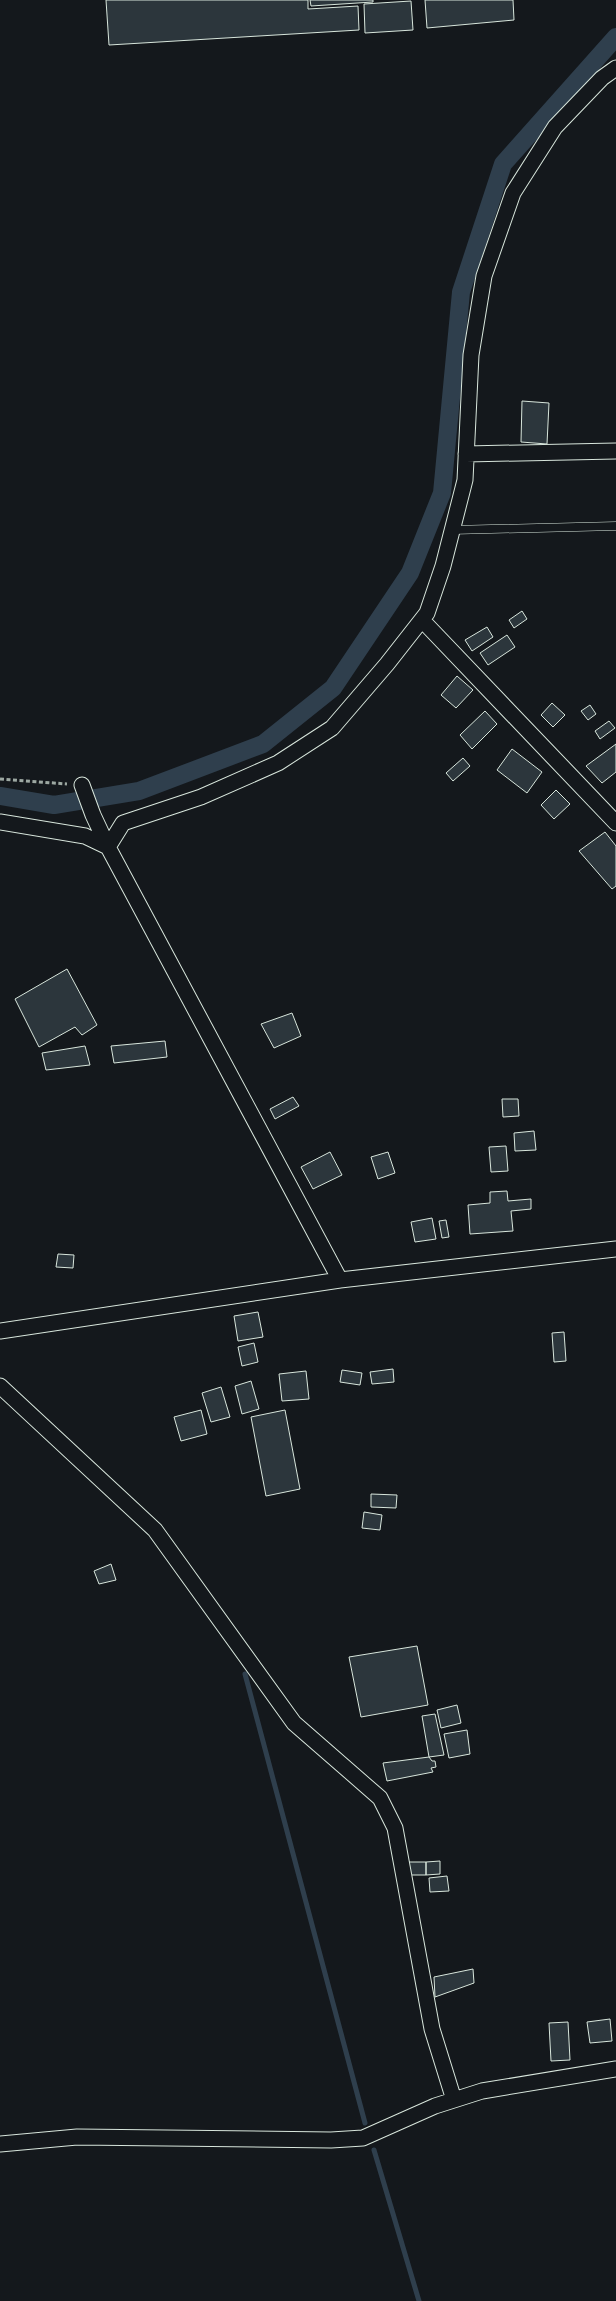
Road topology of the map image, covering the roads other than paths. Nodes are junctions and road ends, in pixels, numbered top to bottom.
1 (616, 68) edge
2 (616, 450) edge
3 (466, 454) junction
4 (616, 526) edge
5 (452, 530) junction
6 (422, 620) junction
7 (82, 785) road end
8 (0, 822) edge
9 (616, 823) edge
10 (108, 847) junction
11 (616, 1249) edge
12 (340, 1280) junction
13 (0, 1331) edge
14 (0, 1386) edge
15 (616, 2069) edge
16 (454, 2100) junction
17 (0, 2144) edge

1 - 3 street
2 - 3 street
3 - 5 street
4 - 5 lane
5 - 6 street
6 - 9 street
6 - 10 street
7 - 10 street
8 - 10 street
10 - 12 street
11 - 12 street
12 - 13 street
14 - 16 street
15 - 16 street
16 - 17 street

